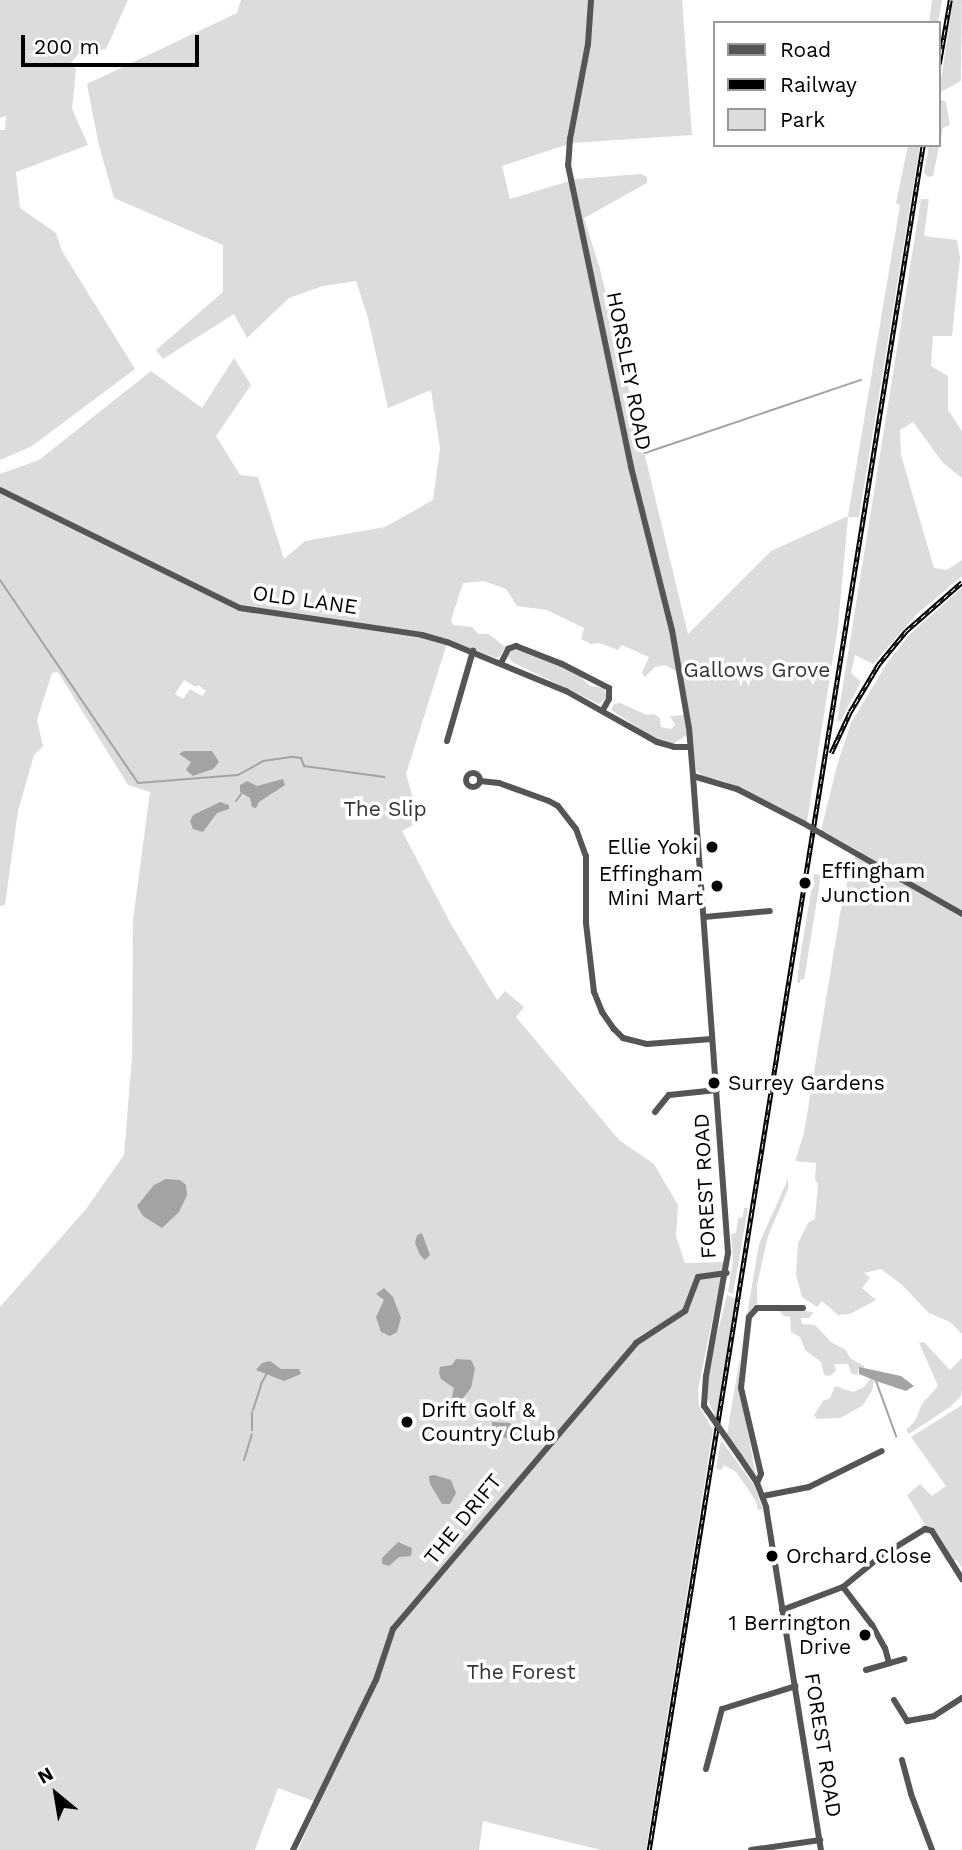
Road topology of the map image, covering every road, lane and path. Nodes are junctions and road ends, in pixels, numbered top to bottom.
1 (591, 0) edge
2 (0, 490) edge
3 (473, 651) junction
4 (501, 663) junction
5 (603, 710) junction
6 (447, 741) dead end
7 (690, 747) junction
8 (693, 776) junction
9 (480, 781) dead end
10 (710, 782) junction
11 (694, 787) junction
12 (770, 911) dead end
13 (962, 914) edge
14 (704, 916) junction
15 (712, 1039) junction
16 (717, 1090) junction
17 (655, 1112) dead end
18 (727, 1273) junction
19 (803, 1308) dead end
20 (882, 1451) dead end
21 (757, 1483) junction
22 (762, 1496) junction
23 (962, 1579) edge
24 (843, 1587) junction
25 (782, 1609) junction
26 (904, 1660) dead end
27 (889, 1664) junction
28 (866, 1670) dead end
29 (796, 1686) junction
30 (962, 1698) edge
31 (894, 1700) dead end
32 (902, 1760) dead end
33 (706, 1769) dead end
34 (820, 1840) junction
35 (293, 1850) edge
36 (751, 1850) edge
37 (821, 1850) edge
38 (932, 1850) edge

1 - 7 street, HORSLEY ROAD
2 - 3 street, OLD LANE
3 - 4 street, OLD LANE
3 - 6 street
4 - 5 street, OLD LANE
4 - 5 street
5 - 7 street, OLD LANE
7 - 8 street, FOREST ROAD
8 - 10 street
8 - 11 street, FOREST ROAD
9 - 15 street
10 - 11 street
10 - 13 street, bridge
11 - 14 street, FOREST ROAD
12 - 14 street
14 - 15 street, FOREST ROAD
15 - 16 street, FOREST ROAD
16 - 17 street
16 - 18 street, FOREST ROAD
18 - 21 street, FOREST ROAD, bridge
18 - 35 street, THE DRIFT
19 - 21 street
20 - 22 street
21 - 22 street, FOREST ROAD
22 - 25 street, FOREST ROAD
23 - 24 street
24 - 25 street
24 - 27 street
25 - 29 street, FOREST ROAD
26 - 27 street
27 - 28 street
29 - 33 street
29 - 34 street, FOREST ROAD
30 - 31 street
32 - 38 street
34 - 36 street
34 - 37 street, FOREST ROAD

